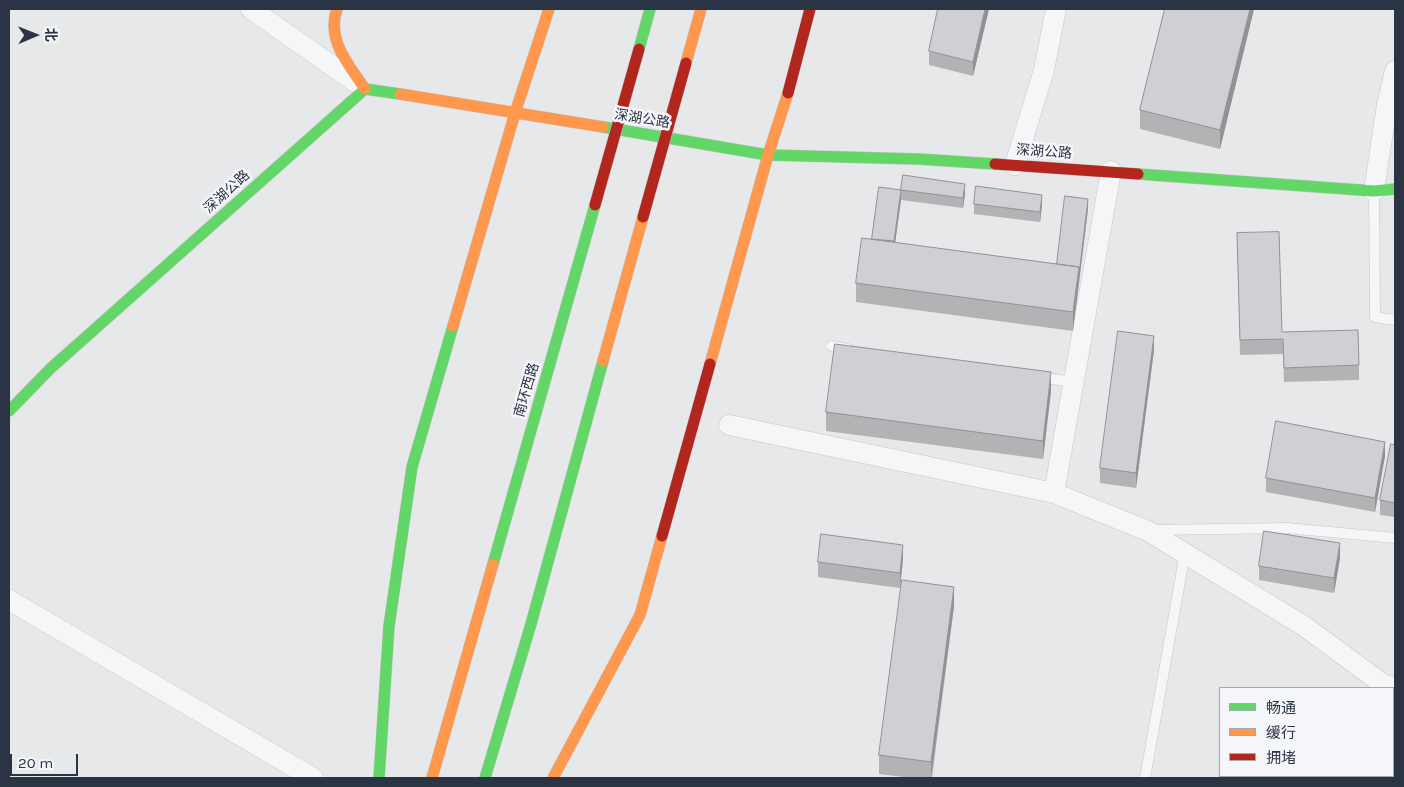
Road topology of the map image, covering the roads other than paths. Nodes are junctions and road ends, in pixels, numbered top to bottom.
1 (251, 9) edge
2 (338, 9) edge
3 (549, 9) edge
4 (650, 9) edge
5 (701, 9) edge
6 (810, 9) edge
7 (1056, 9) edge
8 (1395, 71) edge
9 (365, 89) junction
10 (515, 113) junction
11 (768, 155) junction
12 (1015, 165) junction
13 (1111, 171) junction
14 (1395, 189) edge
15 (1374, 191) junction
16 (1395, 320) edge
17 (831, 346) dead end
18 (860, 350) edge
19 (1025, 375) edge
20 (1074, 382) junction
21 (9, 411) edge
22 (730, 425) dead end
23 (1054, 493) junction
24 (1148, 530) junction
25 (1395, 538) edge
26 (1185, 553) junction
27 (9, 600) edge
28 (1395, 687) edge
29 (313, 778) edge
30 (379, 778) edge
31 (432, 778) edge
32 (485, 778) edge
33 (553, 778) edge
34 (1145, 778) edge

1 - 9 street
2 - 9 main road
3 - 10 main road
4 - 31 main road, 南环西路, bridge
5 - 32 main road, bridge
6 - 11 main road
7 - 12 street
8 - 15 street
9 - 10 main road, 深湖公路
9 - 21 main road, 深湖公路
10 - 11 main road, 深湖公路
10 - 30 main road
11 - 12 main road, 深湖公路
11 - 33 main road
12 - 13 main road, 深湖公路
13 - 15 main road, 深湖公路
13 - 20 street
14 - 15 main road, 深湖公路
15 - 16 lane
17 - 18 lane
19 - 20 lane
20 - 23 street
22 - 23 street
23 - 24 street
24 - 25 lane
24 - 26 street
26 - 28 street
26 - 34 lane
27 - 29 street

